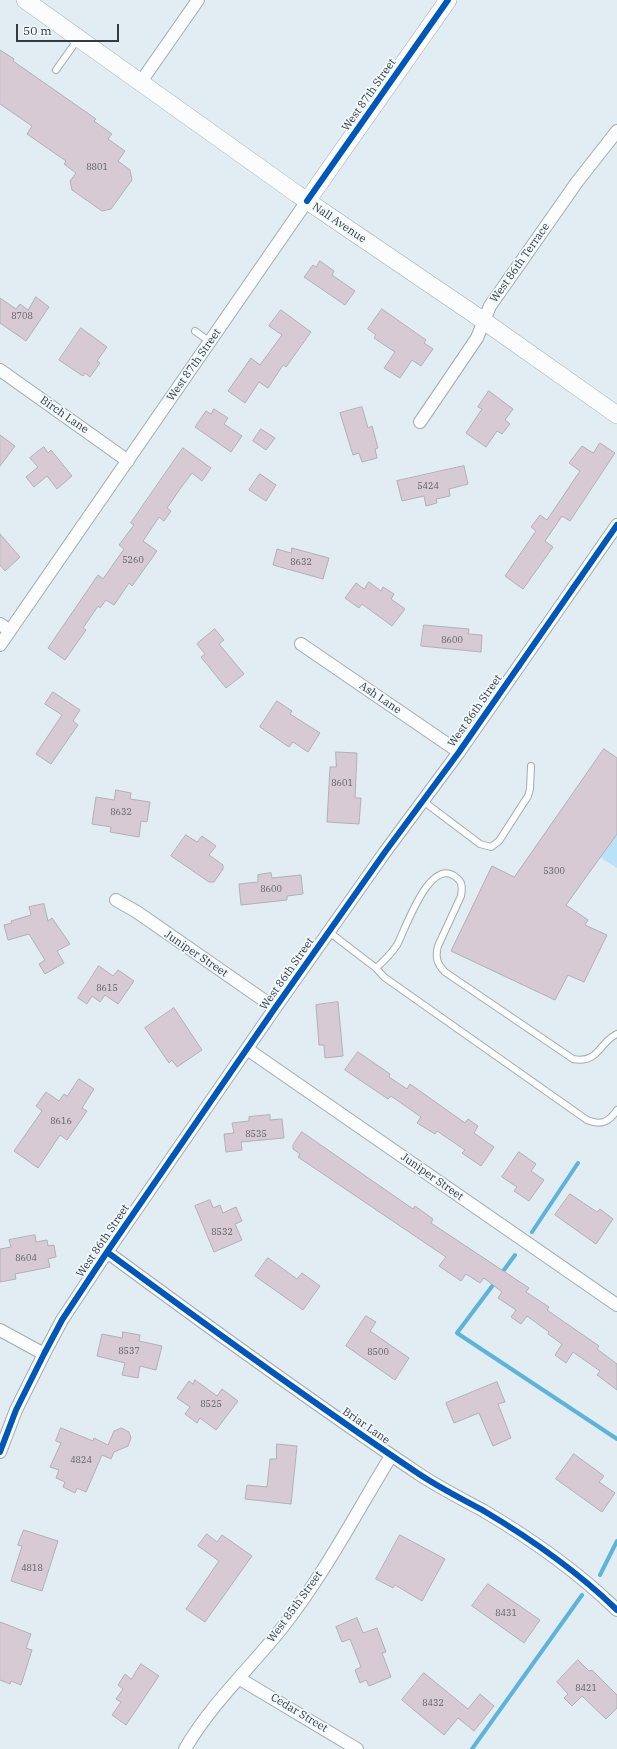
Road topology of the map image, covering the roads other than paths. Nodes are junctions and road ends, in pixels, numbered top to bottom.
1 (25, 0) edge
2 (198, 0) edge
3 (448, 0) edge
4 (79, 38) junction
5 (56, 70) dead end
6 (140, 83) junction
7 (617, 131) edge
8 (307, 201) junction
9 (484, 321) junction
10 (195, 331) dead end
11 (210, 342) junction
12 (0, 370) edge
13 (617, 415) edge
14 (420, 422) dead end
15 (128, 461) junction
16 (617, 525) edge
17 (5, 627) edge
18 (301, 644) dead end
19 (0, 645) edge
20 (459, 752) junction
21 (531, 766) dead end
22 (423, 801) junction
23 (116, 900) dead end
24 (329, 932) junction
25 (376, 968) junction
26 (275, 1008) junction
27 (617, 1034) edge
28 (247, 1049) junction
29 (617, 1110) edge
30 (107, 1252) junction
31 (617, 1305) edge
32 (0, 1330) edge
33 (44, 1354) junction
34 (0, 1452) edge
35 (391, 1456) junction
36 (617, 1610) edge
37 (240, 1679) junction
38 (186, 1749) edge
39 (357, 1749) edge

1 - 4 main road, Nall Avenue
2 - 6 street
3 - 8 main road, West 87th Street
4 - 5 lane
4 - 6 main road, Nall Avenue
6 - 8 main road, Nall Avenue
7 - 9 street, West 86th Terrace
8 - 9 main road, Nall Avenue
8 - 11 street, West 87th Street
9 - 13 main road, Nall Avenue
9 - 14 street, West 86th Terrace
10 - 11 lane
11 - 15 street, West 87th Street
12 - 15 street, Birch Lane
15 - 17 street, West 87th Street
16 - 20 street, West 86th Street
17 - 19 street, West 87th Street
18 - 20 street, Ash Lane
20 - 22 street, West 86th Street
21 - 22 lane
22 - 24 street, West 86th Street
23 - 26 street, Juniper Street
24 - 25 lane
24 - 26 street, West 86th Street
25 - 27 lane
25 - 29 lane
26 - 28 street, West 86th Street
28 - 30 street, West 86th Street
28 - 31 street, Juniper Street
30 - 33 street, West 86th Street
30 - 35 street, Briar Lane
32 - 33 street
33 - 34 street, West 86th Street
35 - 36 street, Briar Lane
35 - 37 street, West 85th Street
37 - 38 street, West 85th Street
37 - 39 street, Cedar Street

